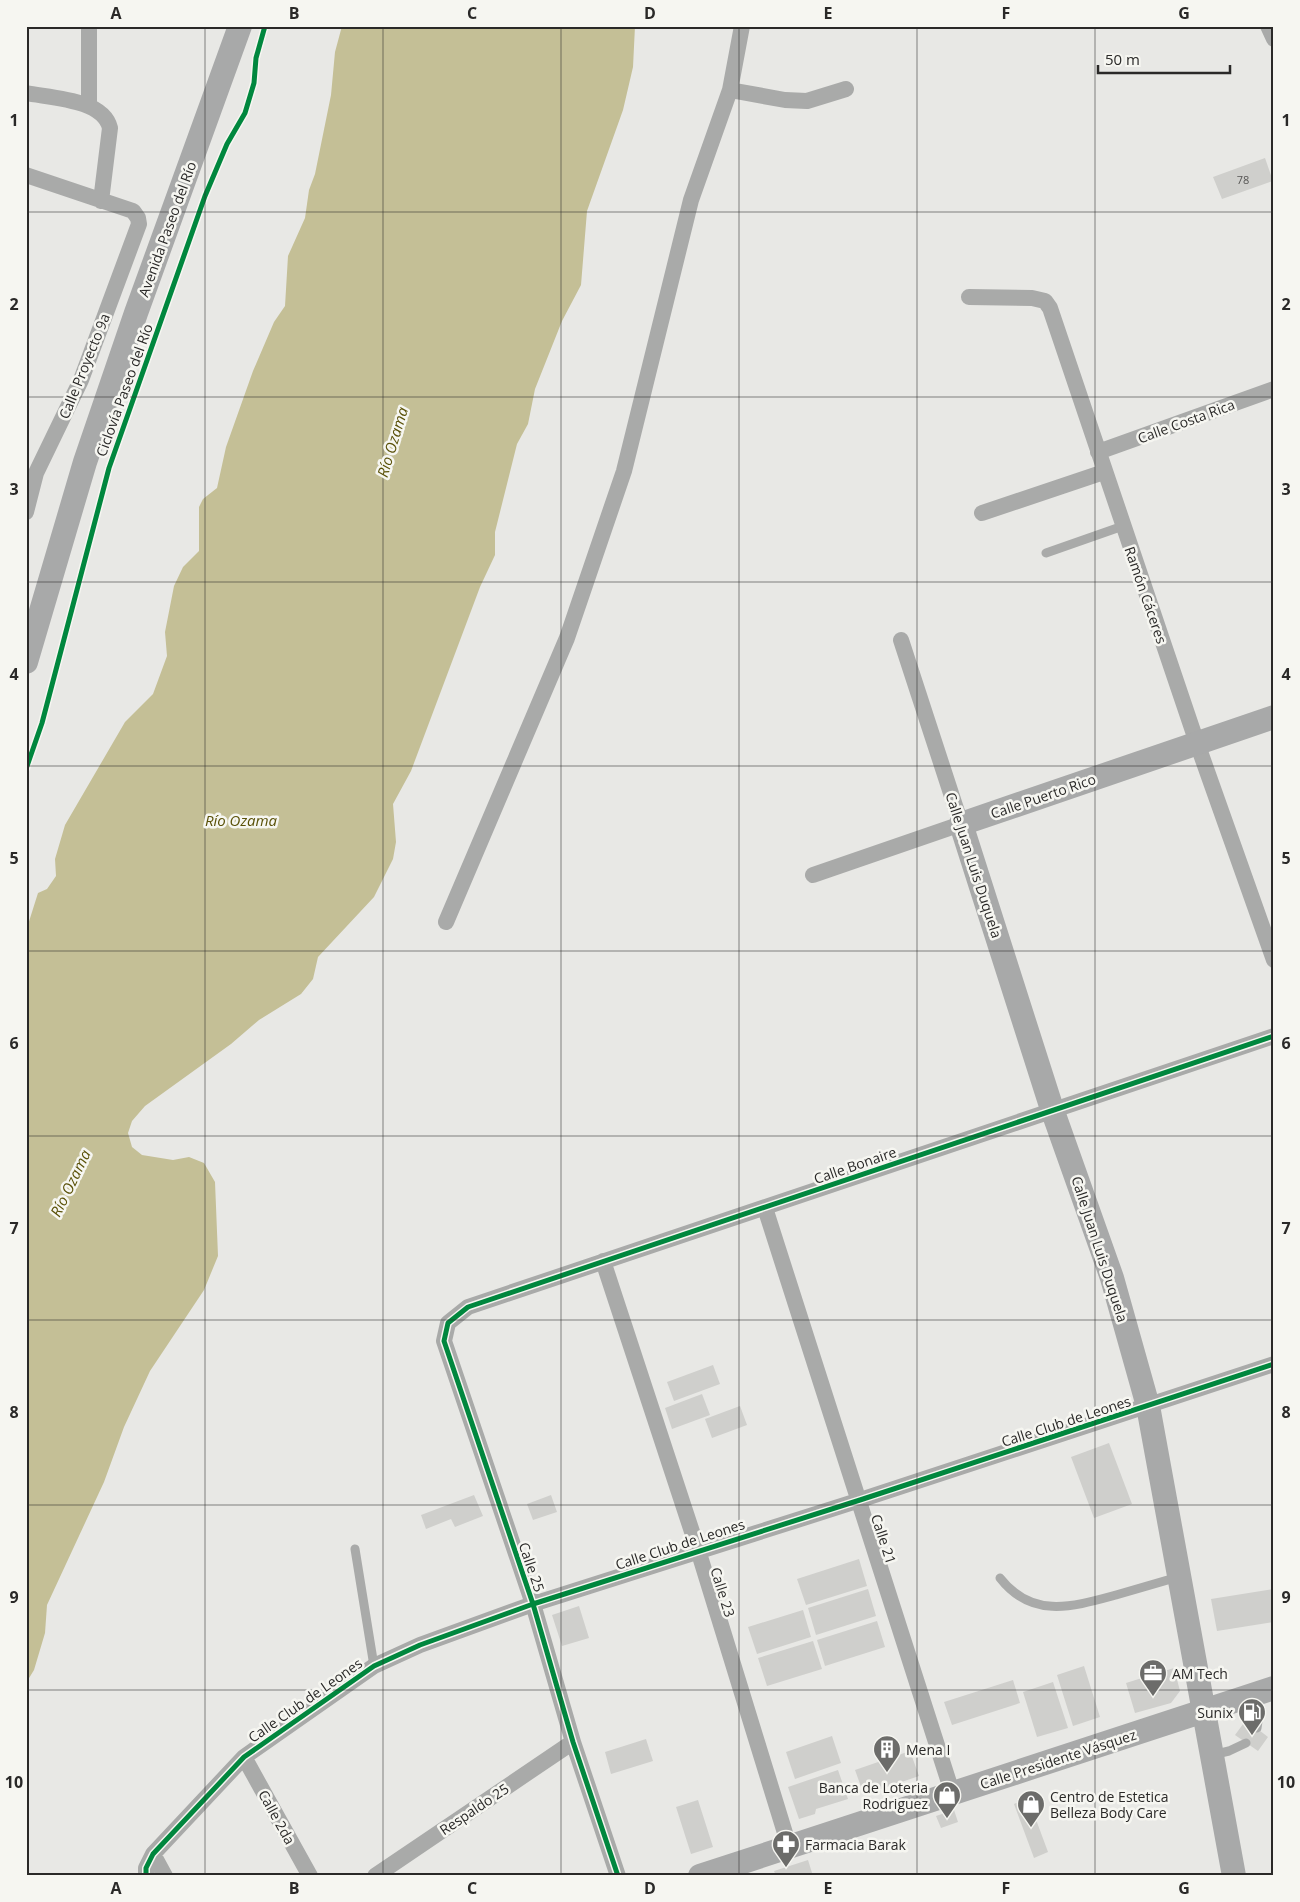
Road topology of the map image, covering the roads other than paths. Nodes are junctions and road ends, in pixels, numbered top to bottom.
1 (90, 26) edge
2 (240, 26) edge
3 (742, 26) edge
4 (1268, 26) edge
5 (1274, 39) edge
6 (846, 89) dead end
7 (730, 90) junction
8 (26, 94) edge
9 (89, 105) junction
10 (26, 175) edge
11 (101, 201) junction
12 (969, 297) dead end
13 (1274, 390) edge
14 (1098, 452) junction
15 (31, 468) edge
16 (1104, 472) junction
17 (26, 512) edge
18 (982, 513) dead end
19 (1123, 526) junction
20 (1046, 553) dead end
21 (901, 640) dead end
22 (26, 662) edge
23 (1274, 717) edge
24 (1197, 743) junction
25 (961, 824) junction
26 (813, 875) dead end
27 (446, 922) dead end
28 (1274, 960) edge
29 (1274, 1036) edge
30 (1052, 1109) junction
31 (765, 1208) junction
32 (603, 1260) junction
33 (448, 1322) joint
34 (1274, 1364) edge
35 (1148, 1406) junction
36 (860, 1500) junction
37 (355, 1549) dead end
38 (698, 1550) junction
39 (1179, 1576) junction
40 (1000, 1578) dead end
41 (532, 1604) junction
42 (374, 1666) junction
43 (1263, 1692) edge
44 (1204, 1712) junction
45 (1257, 1728) dead end
46 (573, 1742) junction
47 (1246, 1743) dead end
48 (1212, 1755) junction
49 (244, 1757) junction
50 (952, 1792) junction
51 (789, 1846) junction
52 (153, 1854) junction
53 (146, 1876) edge
54 (166, 1876) edge
55 (310, 1876) edge
56 (374, 1876) edge
57 (618, 1876) edge
58 (700, 1876) edge
59 (1234, 1876) edge

1 - 9 street
2 - 22 street, Avenida Paseo del Río
3 - 7 street
4 - 5 street
6 - 7 street
7 - 27 street
8 - 9 street
9 - 11 street
10 - 11 street
11 - 15 street, Calle Proyecto 9a
12 - 14 street, Ramón Cáceres
13 - 14 street, Calle Costa Rica
14 - 16 street, Ramón Cáceres
15 - 17 street, Calle Proyecto 9a
16 - 18 street
16 - 19 street, Ramón Cáceres
19 - 20 lane
19 - 24 street, Ramón Cáceres
21 - 25 street, Calle Juan Luis Duquela
23 - 24 street, Calle Puerto Rico
24 - 25 street, Calle Puerto Rico
24 - 28 street, Ramón Cáceres
25 - 26 street, Calle Puerto Rico
25 - 30 street, Calle Juan Luis Duquela
29 - 30 street, Calle Bonaire
30 - 31 street, Calle Bonaire
30 - 35 street, Calle Juan Luis Duquela
31 - 32 street, Calle Bonaire
31 - 36 street, Calle 21
32 - 33 street, Calle Bonaire
32 - 38 street, Calle 23
33 - 41 street, Calle 25
34 - 35 street, Calle Club de Leones
35 - 36 street, Calle Club de Leones
35 - 39 street, Calle Juan Luis Duquela
36 - 38 street, Calle Club de Leones
36 - 50 street, Calle 21
37 - 42 lane
38 - 41 street, Calle Club de Leones
38 - 51 street, Calle 23
39 - 40 lane
39 - 44 street, Calle Juan Luis Duquela
41 - 42 street, Calle Club de Leones
41 - 46 street, Calle 25
42 - 49 street, Calle Club de Leones
43 - 44 street, Calle Presidente Vásquez
43 - 45 lane
44 - 48 street, Calle Juan Luis Duquela
44 - 50 street, Calle Presidente Vásquez
46 - 56 street, Respaldo 25
46 - 57 street, Calle 25
47 - 48 lane
48 - 59 street, Calle Juan Luis Duquela
49 - 52 street, Calle Club de Leones
49 - 55 street, Calle 2da
50 - 51 street, Calle Presidente Vásquez
51 - 58 street, Calle Presidente Vásquez
52 - 53 street
52 - 54 street

